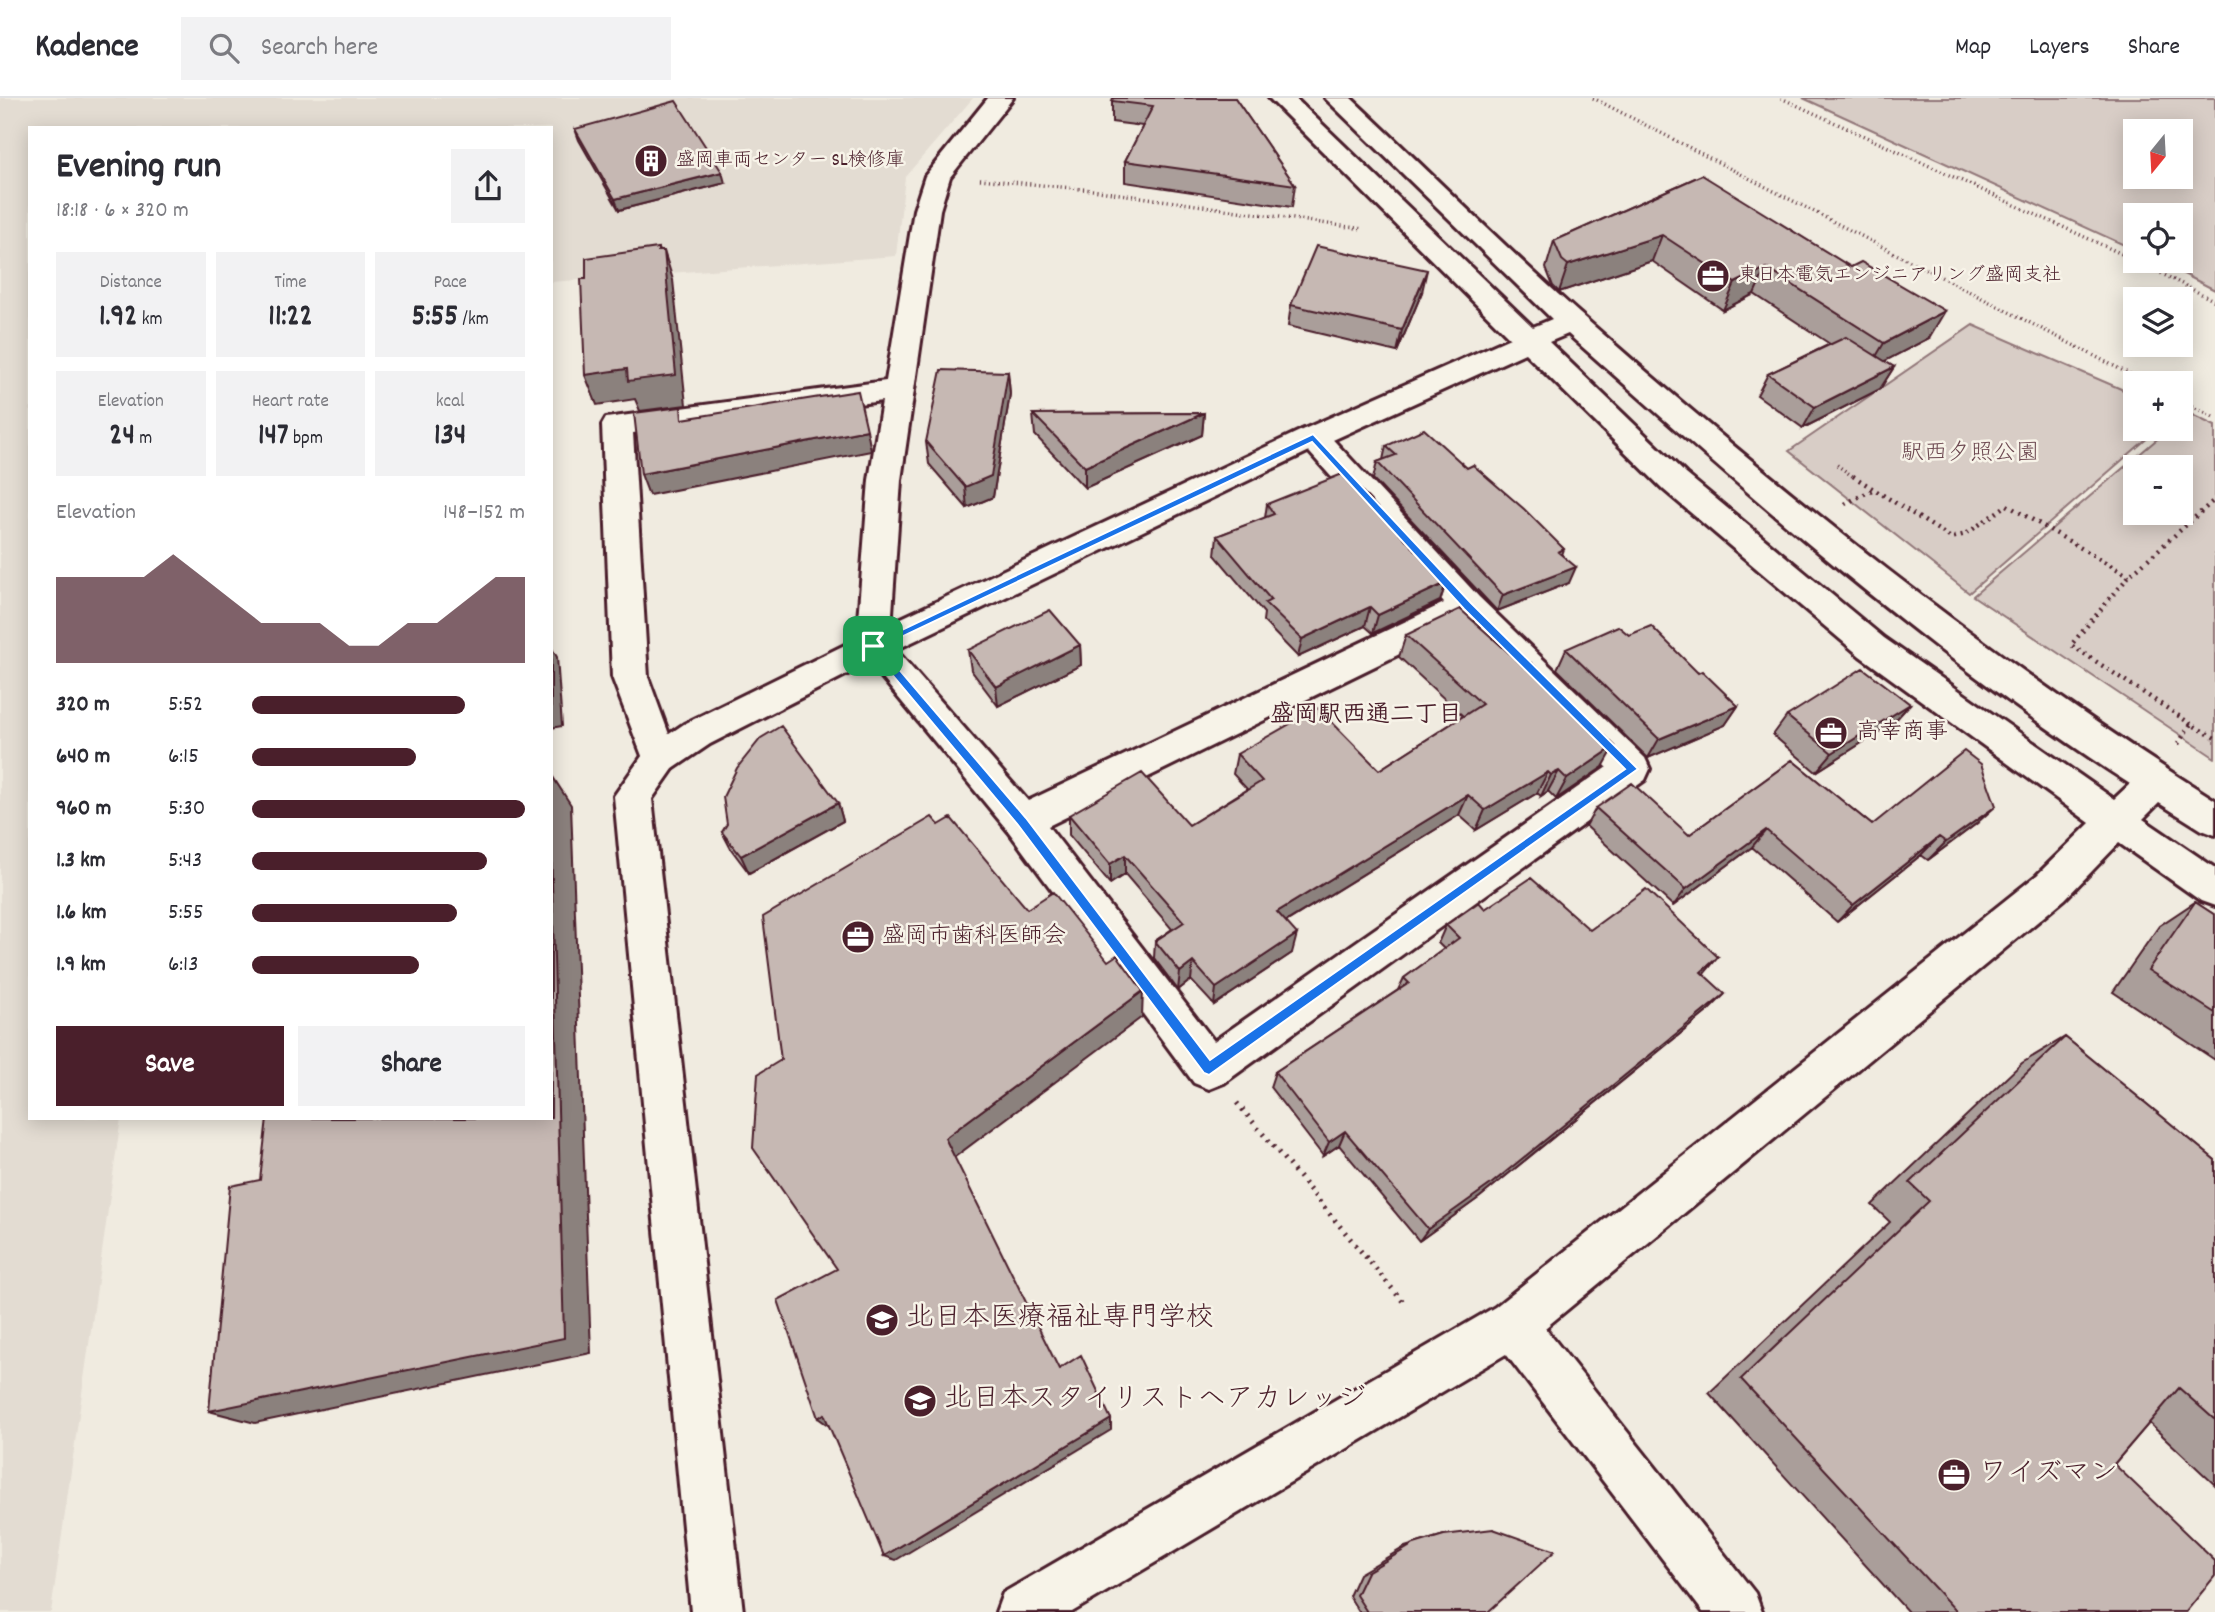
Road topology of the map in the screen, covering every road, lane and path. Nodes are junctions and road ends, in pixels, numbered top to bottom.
1 (1001, 98) edge
2 (1280, 98) edge
3 (1337, 98) edge
4 (1593, 98) edge
5 (1781, 98) edge
6 (938, 176) junction
7 (1368, 230) dead end
8 (2123, 254) edge
9 (2161, 273) edge
10 (2215, 301) edge
11 (1572, 321) junction
12 (1527, 339) junction
13 (2124, 371) edge
14 (899, 389) junction
15 (2193, 407) edge
16 (2215, 418) edge
17 (1313, 438) junction
18 (1837, 465) dead end
19 (1872, 491) junction
20 (2214, 502) edge
21 (1836, 509) dead end
22 (2129, 576) junction
23 (1467, 606) junction
24 (873, 646) junction
25 (2191, 724) junction
26 (2215, 738) edge
27 (660, 759) junction
28 (2164, 767) junction
29 (2215, 819) edge
30 (1022, 821) junction
31 (2118, 821) junction
32 (2215, 888) edge
33 (1209, 1069) junction
34 (1405, 1304) dead end
35 (1512, 1324) junction
36 (717, 1612) edge
37 (1023, 1612) edge
38 (1736, 1612) edge

1 - 6 street
2 - 12 street
3 - 11 street
4 - 13 path
5 - 8 path
6 - 7 path
6 - 14 street
9 - 10 path
11 - 12 street
11 - 28 street
12 - 17 street
12 - 31 street
14 - 24 street
14 - 27 street
15 - 16 path
17 - 23 street
17 - 24 street
18 - 19 path
19 - 21 path
19 - 22 path
20 - 22 path
22 - 25 path
23 - 30 street
23 - 33 street
24 - 27 street
24 - 30 street
25 - 26 path
25 - 28 path
27 - 36 street
28 - 29 street
28 - 31 street
30 - 33 street
31 - 32 street
31 - 35 street
33 - 34 path
35 - 37 street
35 - 38 street

